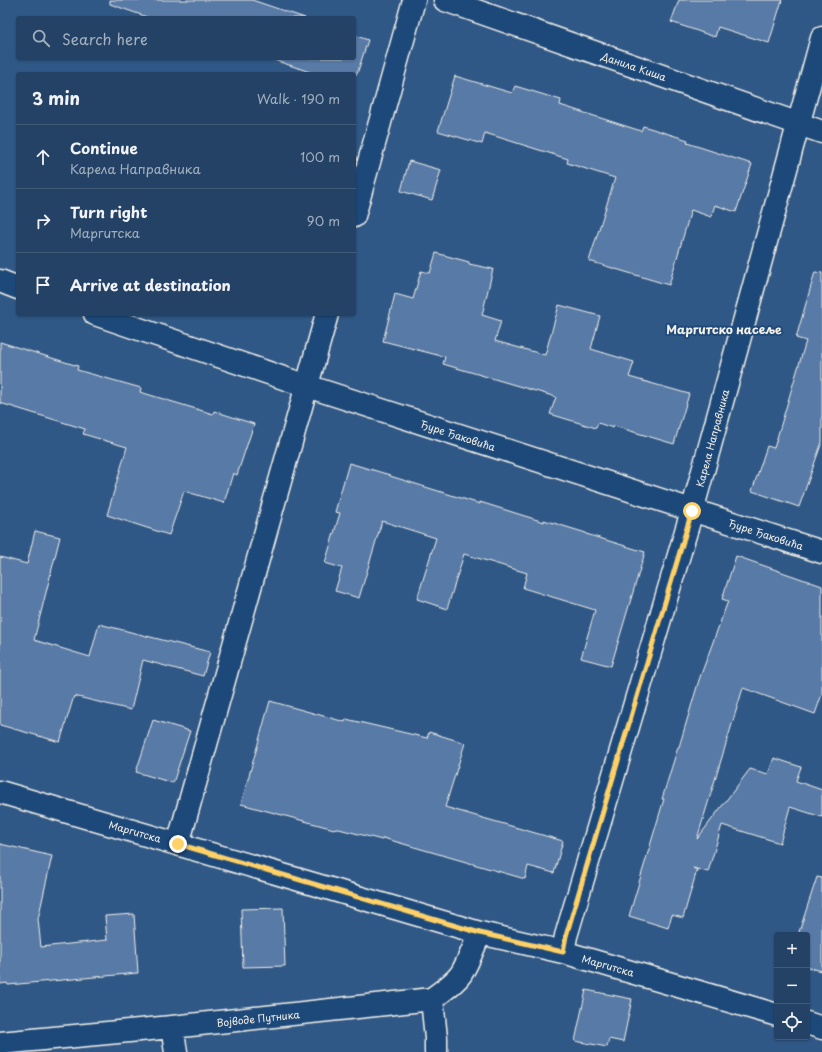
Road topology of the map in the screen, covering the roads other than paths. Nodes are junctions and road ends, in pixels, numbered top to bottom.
1 (414, 0) edge
2 (445, 0) edge
3 (822, 38) edge
4 (798, 124) junction
5 (822, 132) edge
6 (356, 209) edge
7 (0, 282) edge
8 (16, 287) edge
9 (101, 316) edge
10 (326, 316) edge
11 (307, 386) junction
12 (692, 511) junction
13 (822, 552) edge
14 (0, 792) edge
15 (178, 844) junction
16 (480, 933) junction
17 (563, 952) junction
18 (432, 999) junction
19 (774, 1014) edge
20 (810, 1025) edge
21 (172, 1027) junction
22 (822, 1028) edge
23 (0, 1043) edge
24 (176, 1052) edge
25 (436, 1052) edge

1 - 6 street
2 - 4 street, Данила Киша
3 - 4 street, Карела Направника
4 - 5 street, Данила Киша
4 - 12 street, Карела Направника
7 - 8 street
9 - 11 street, Ђуре Ђаковића
10 - 11 street
11 - 12 street, Ђуре Ђаковића
11 - 15 street
12 - 13 street, Ђуре Ђаковића
12 - 17 street, Карела Направника
14 - 15 street, Маргитска
15 - 16 street, Маргитска
16 - 17 street, Маргитска
16 - 18 street
17 - 19 street, Маргитска
18 - 21 street, Војводе Путника
18 - 25 street
20 - 22 street
21 - 23 street, Војводе Путника
21 - 24 street

